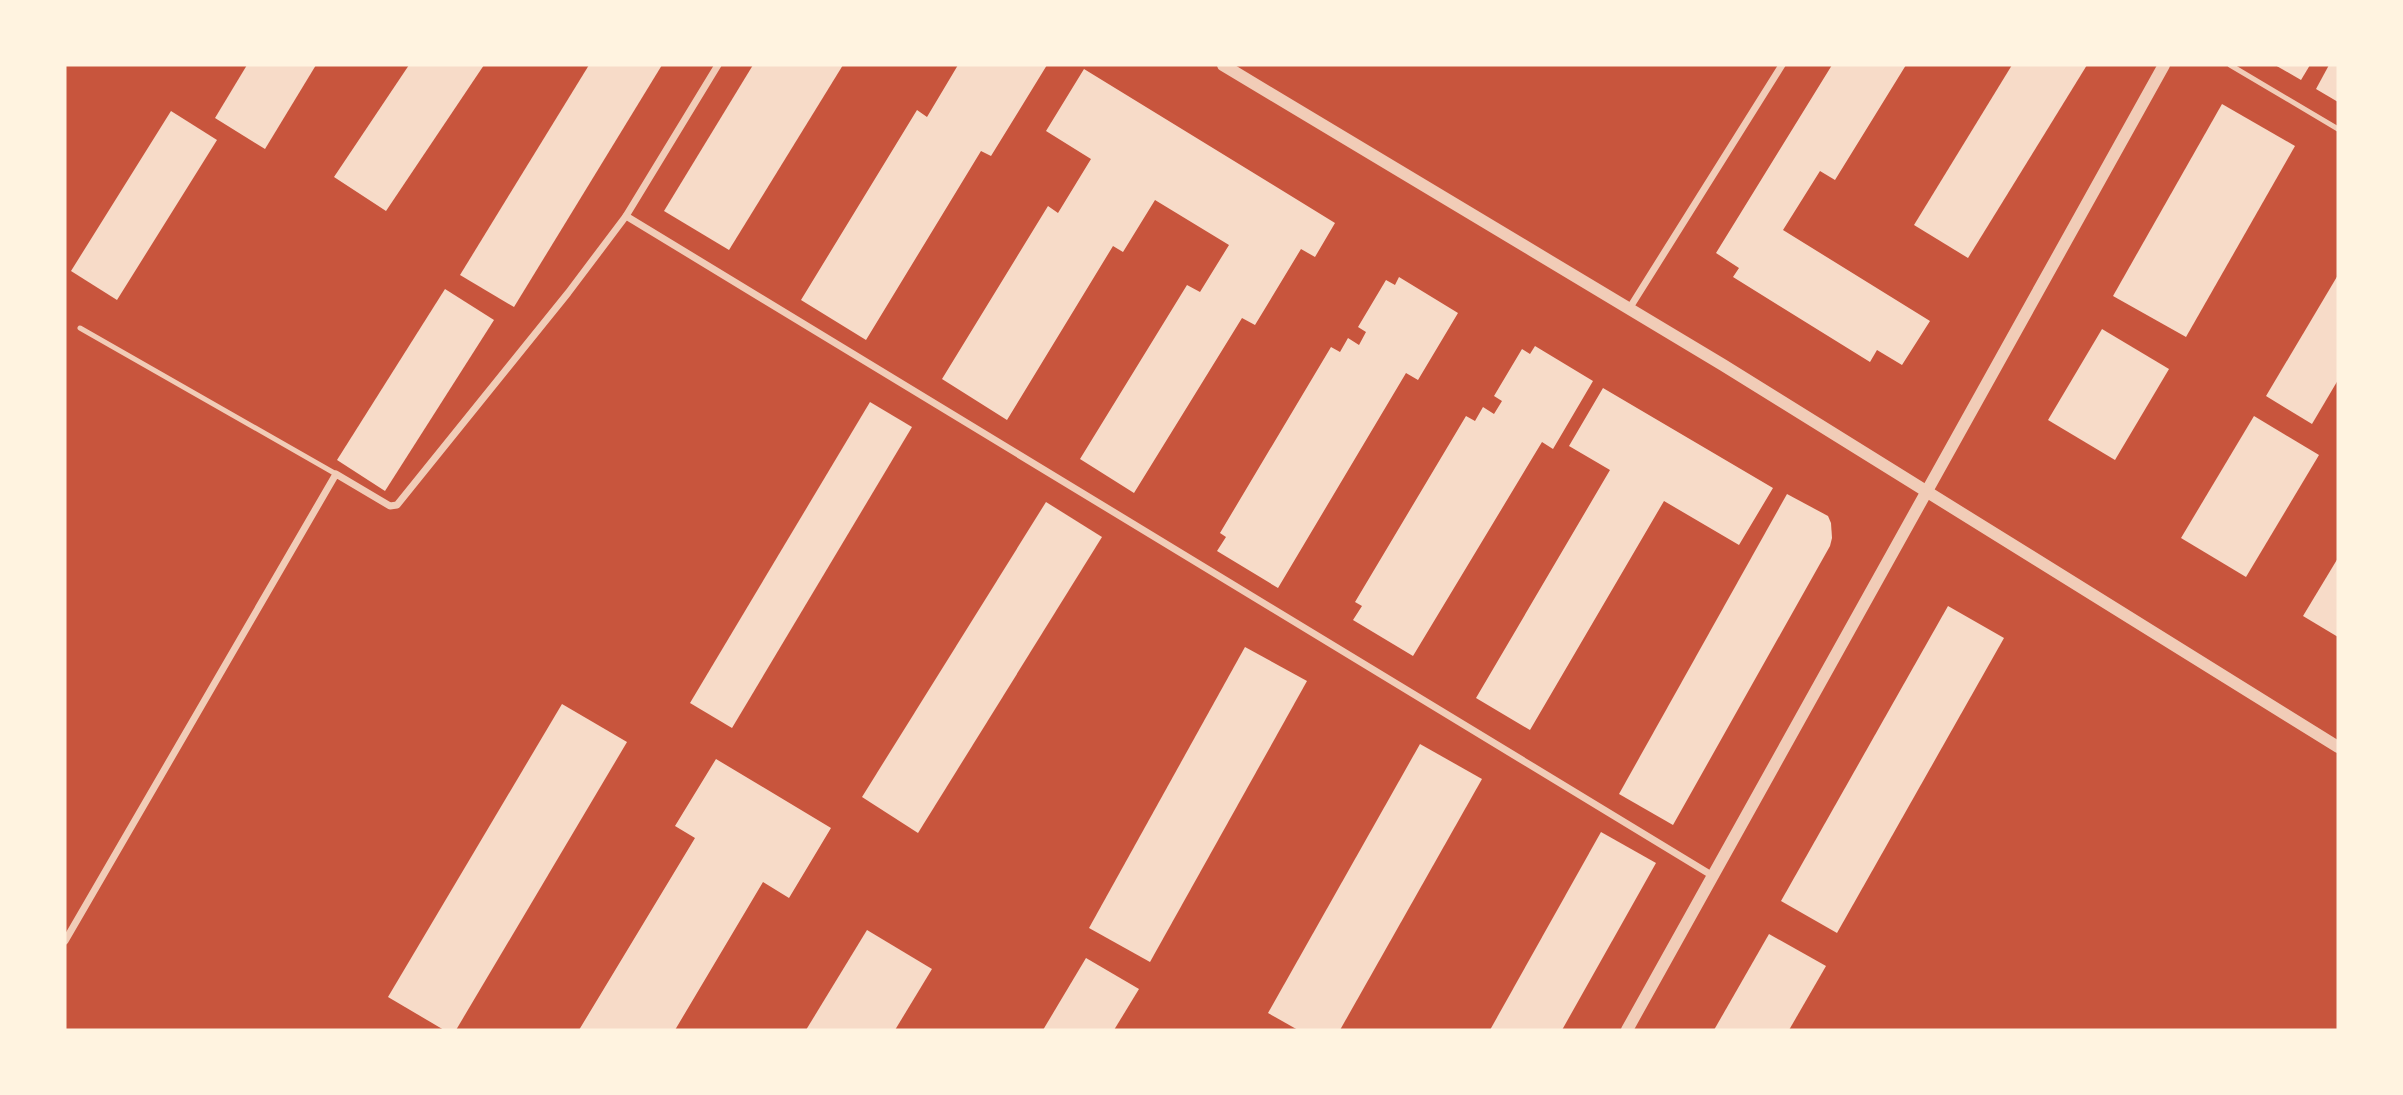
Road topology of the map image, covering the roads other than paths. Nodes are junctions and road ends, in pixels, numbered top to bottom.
1 (718, 65) edge
2 (1223, 65) edge
3 (1782, 65) edge
4 (2164, 65) edge
5 (2230, 65) edge
6 (2338, 129) edge
7 (626, 216) junction
8 (1629, 309) junction
9 (80, 328) dead end
10 (335, 474) junction
11 (1927, 492) junction
12 (2338, 747) edge
13 (1713, 876) junction
14 (65, 941) edge
15 (1628, 1030) edge

1 - 7 street
2 - 8 street
3 - 8 street
4 - 11 street
5 - 6 lane
7 - 10 street
7 - 13 street
8 - 11 street
9 - 10 lane
10 - 14 street
11 - 12 street
11 - 13 street
13 - 15 street

